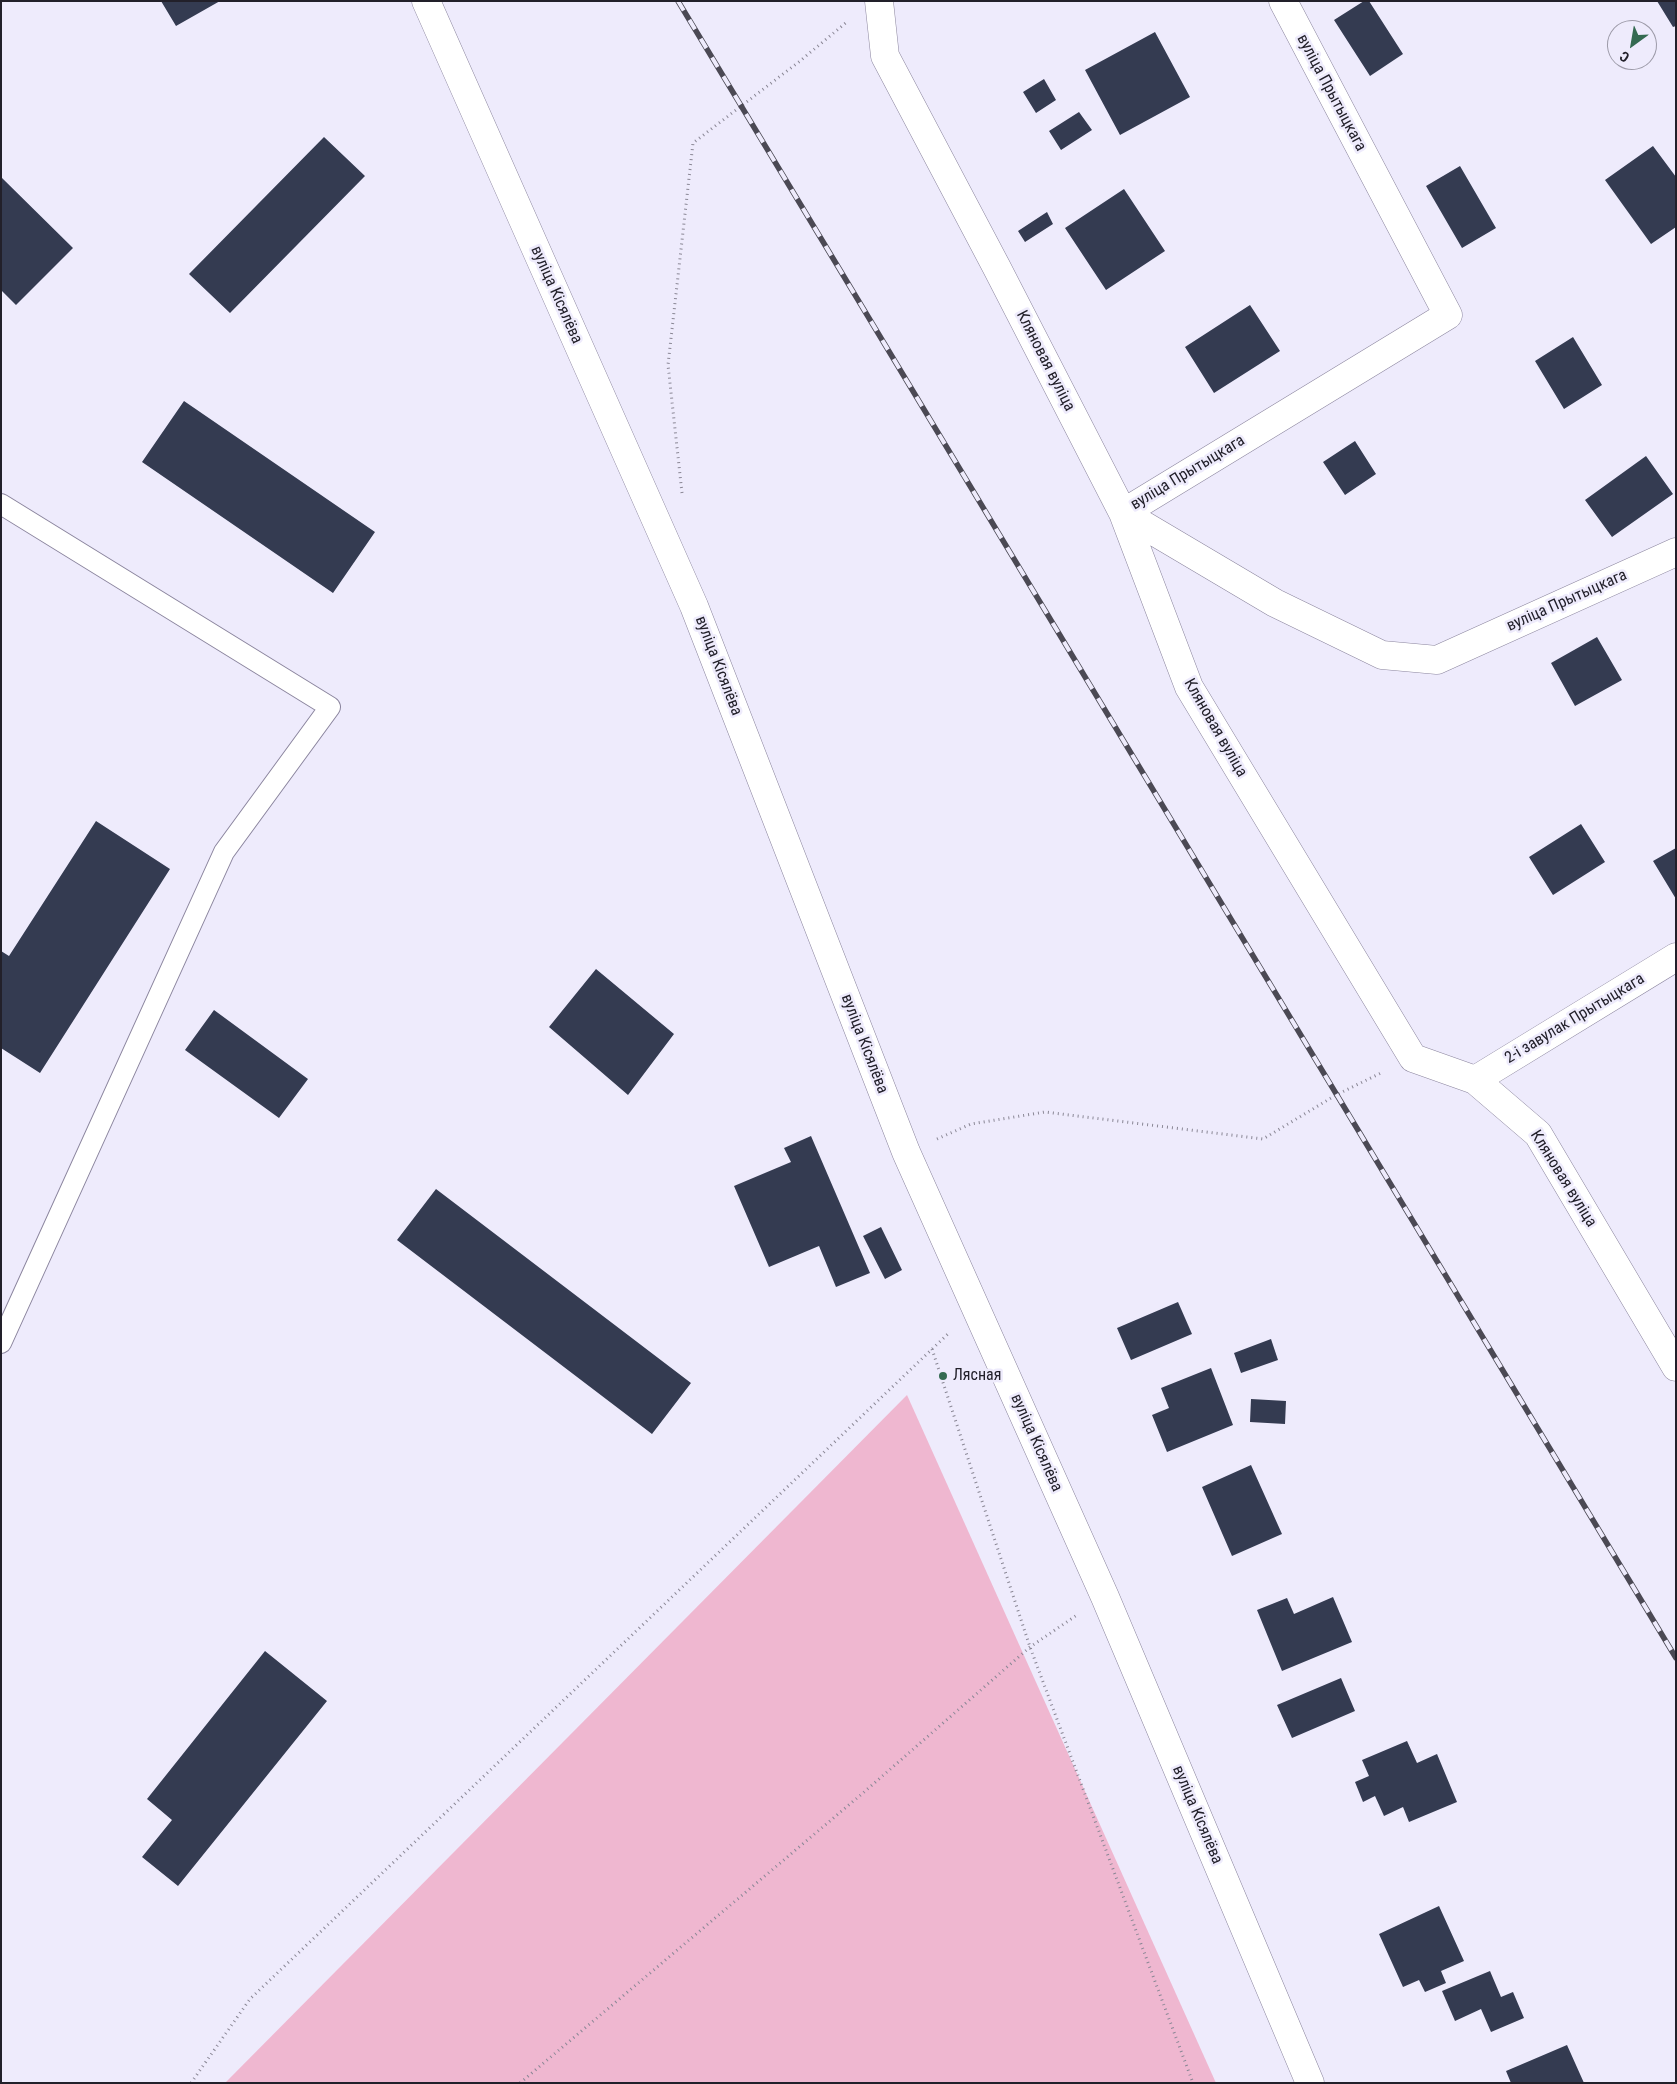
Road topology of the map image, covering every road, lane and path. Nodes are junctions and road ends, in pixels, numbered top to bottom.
1 (426, 1) edge
2 (879, 1) edge
3 (1283, 1) edge
4 (850, 19) dead end
5 (683, 500) dead end
6 (1, 504) edge
7 (1123, 513) junction
8 (1676, 552) edge
9 (1676, 957) edge
10 (1413, 1058) junction
11 (1475, 1080) junction
12 (906, 1152) junction
13 (976, 1307) junction
14 (1, 1343) edge
15 (932, 1349) junction
16 (1676, 1367) edge
17 (1105, 1597) junction
18 (1030, 1646) junction
19 (191, 2083) edge
20 (520, 2083) edge
21 (1193, 2083) edge
22 (1310, 2083) edge

1 - 12 street, вуліца Кісялёва
2 - 7 street, Кляновая вуліца
3 - 7 street, вуліца Прытыцкага
4 - 5 path
6 - 14 lane
7 - 8 street, вуліца Прытыцкага
7 - 10 street, Кляновая вуліца
9 - 11 street, 2-і завулак Прытыцкага
10 - 11 street, Кляновая вуліца
10 - 12 path
11 - 16 street, Кляновая вуліца
12 - 13 street, вуліца Кісялёва
13 - 15 path
13 - 17 street, вуліца Кісялёва
15 - 18 path
15 - 19 path
17 - 18 path
17 - 22 street, вуліца Кісялёва
18 - 20 path
18 - 21 path

